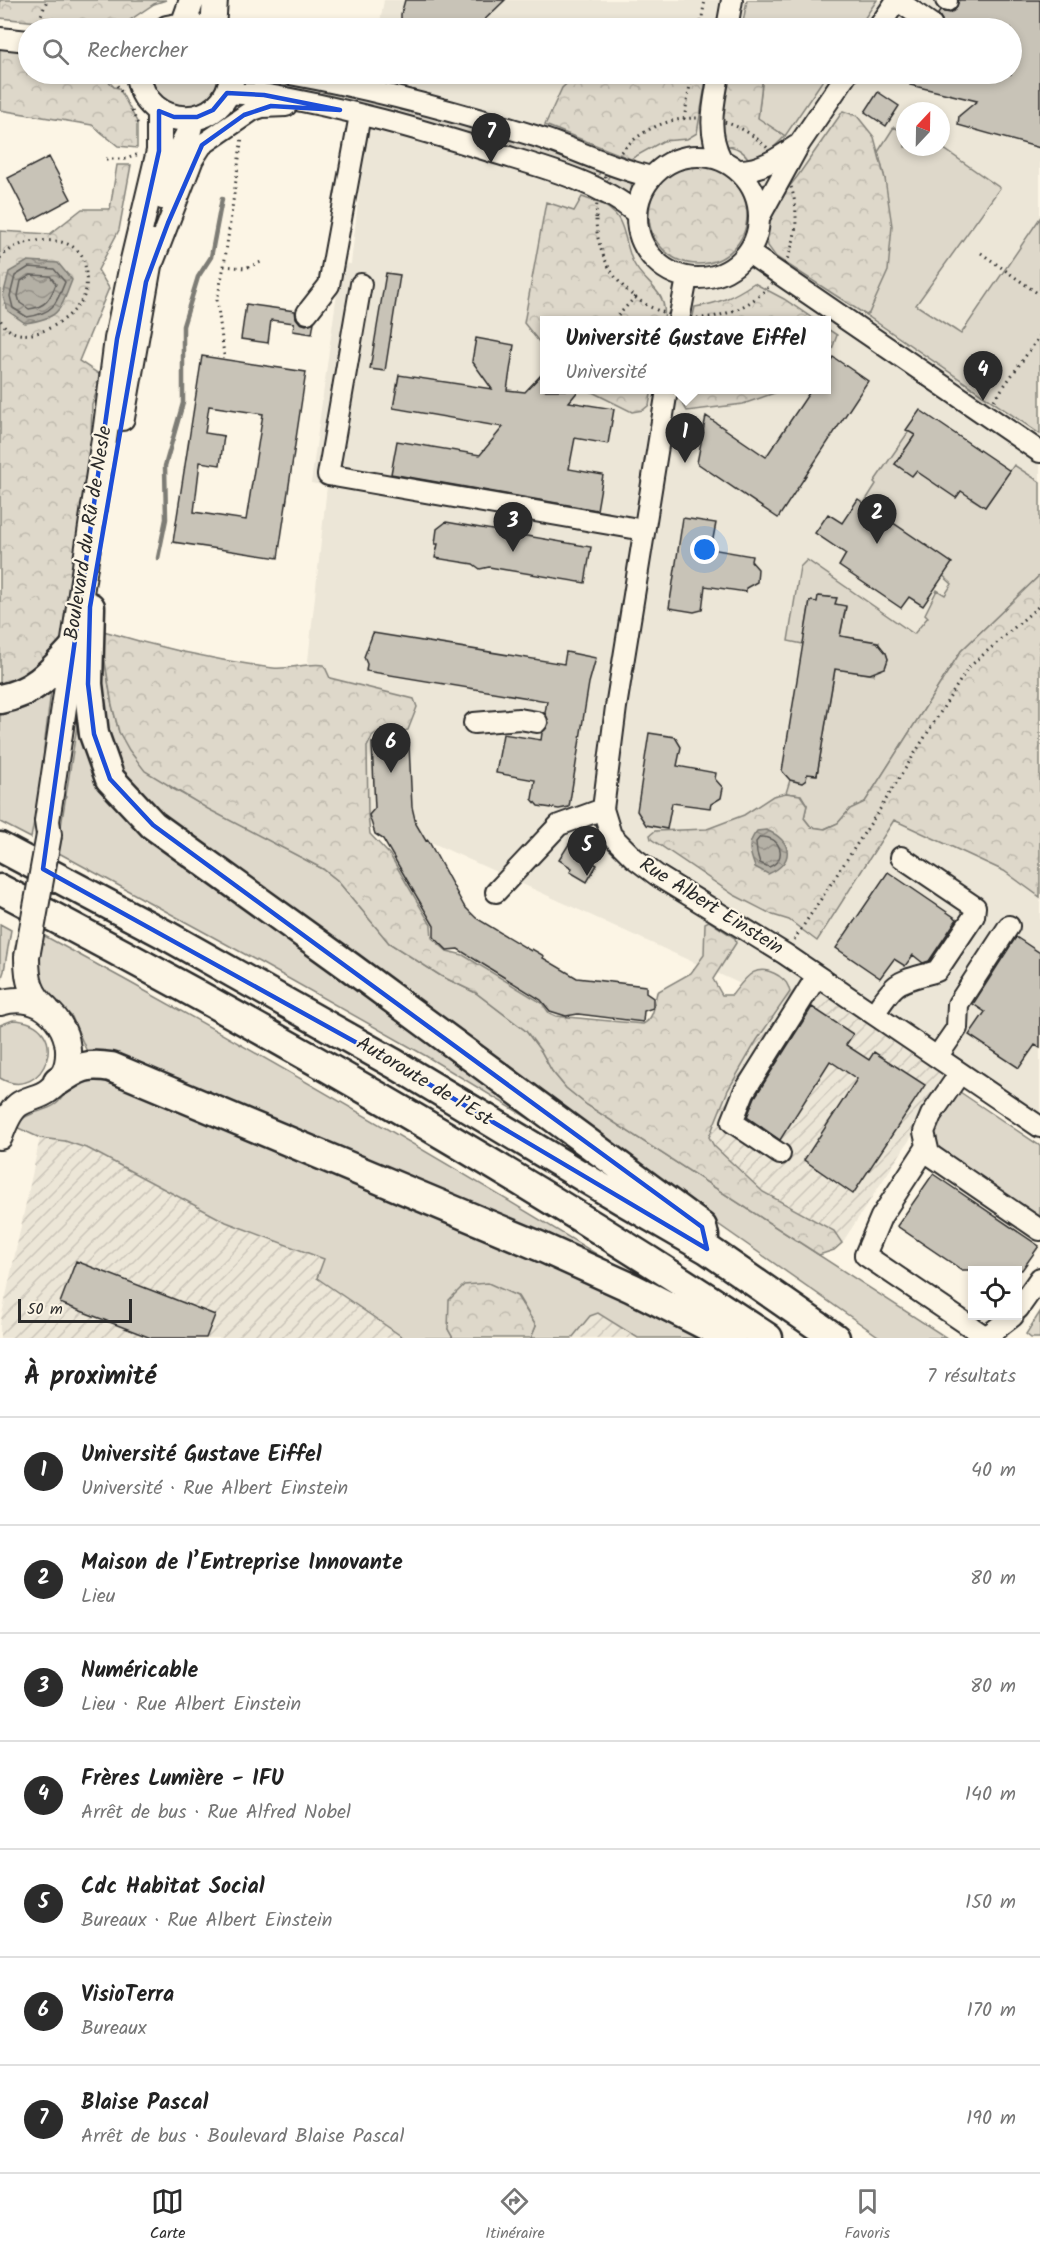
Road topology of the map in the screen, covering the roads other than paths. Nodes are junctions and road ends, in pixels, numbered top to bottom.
1 (192, 0) edge
2 (215, 0) edge
3 (732, 0) edge
4 (897, 0) edge
5 (187, 18) edge
6 (214, 18) edge
7 (729, 18) edge
8 (885, 18) edge
9 (922, 18) edge
10 (18, 36) edge
11 (0, 38) edge
12 (140, 84) edge
13 (228, 84) edge
14 (230, 84) edge
15 (346, 84) edge
16 (717, 84) edge
17 (840, 84) edge
18 (340, 110) junction
19 (159, 111) junction
20 (360, 115) junction
21 (192, 118) junction
22 (711, 121) junction
23 (800, 143) junction
24 (692, 155) junction
25 (729, 164) junction
26 (652, 177) junction
27 (636, 213) junction
28 (760, 216) junction
29 (749, 253) junction
30 (687, 278) junction
31 (146, 282) junction
32 (361, 284) dead end
33 (307, 313) dead end
34 (679, 316) edge
35 (666, 394) edge
36 (1040, 452) edge
37 (644, 530) junction
38 (90, 607) junction
39 (72, 650) junction
40 (0, 699) edge
41 (537, 722) dead end
42 (474, 723) dead end
43 (603, 809) junction
44 (49, 835) junction
45 (0, 847) edge
46 (901, 857) dead end
47 (0, 889) edge
48 (496, 892) dead end
49 (1009, 926) dead end
50 (27, 957) junction
51 (817, 976) junction
52 (1, 1003) edge
53 (49, 1011) junction
54 (874, 1014) junction
55 (937, 1057) junction
56 (960, 1073) junction
57 (58, 1081) junction
58 (0, 1097) edge
59 (26, 1101) junction
60 (1038, 1121) edge
61 (0, 1137) edge
62 (926, 1148) junction
63 (780, 1154) dead end
64 (1040, 1230) edge
65 (707, 1249) junction
66 (1040, 1278) edge
67 (1022, 1302) edge
68 (1007, 1320) edge
69 (731, 1338) edge
70 (768, 1338) edge
71 (835, 1338) edge

1 - 5 main road
2 - 6 main road
3 - 7 street
4 - 8 street
4 - 9 street
10 - 11 street
12 - 19 main road
13 - 21 main road
14 - 18 street
15 - 26 street
16 - 22 street
17 - 23 street
18 - 20 street
18 - 31 street
19 - 21 main road
19 - 39 main road, Boulevard du Rû de Nesle
20 - 27 street
20 - 33 street
21 - 31 main road
22 - 24 street
22 - 25 street
23 - 25 street
23 - 28 street
24 - 25 street
24 - 26 street
25 - 28 street
26 - 27 street
27 - 30 street
28 - 29 street
29 - 30 street
29 - 36 street
30 - 34 street
31 - 38 main road
32 - 37 street
35 - 37 street, Rue Albert Einstein
37 - 43 street, Rue Albert Einstein
38 - 44 main road
38 - 65 highway
39 - 40 highway
39 - 44 main road, Boulevard du Rû de Nesle
41 - 42 street
43 - 48 street
43 - 51 street, Rue Albert Einstein
44 - 50 main road, Boulevard du Rû de Nesle, bridge
45 - 65 highway, Autoroute de l’Est
46 - 54 street
47 - 70 highway, Autoroute de l’Est
49 - 55 street
50 - 52 main road, Boulevard du Rû de Nesle
50 - 53 main road, Boulevard du Rû de Nesle
51 - 54 street, Rue Albert Einstein
51 - 63 street
52 - 53 main road, Boulevard du Rû de Nesle
53 - 57 main road, Boulevard du Rû de Nesle
54 - 55 street, Rue Albert Einstein
55 - 56 street, Rue Albert Einstein
56 - 60 street, Rue Albert Einstein
56 - 62 street
57 - 59 main road
57 - 69 highway
58 - 59 main road
59 - 61 main road
62 - 64 street
62 - 68 street
65 - 71 highway, Autoroute de l’Est
66 - 67 street

